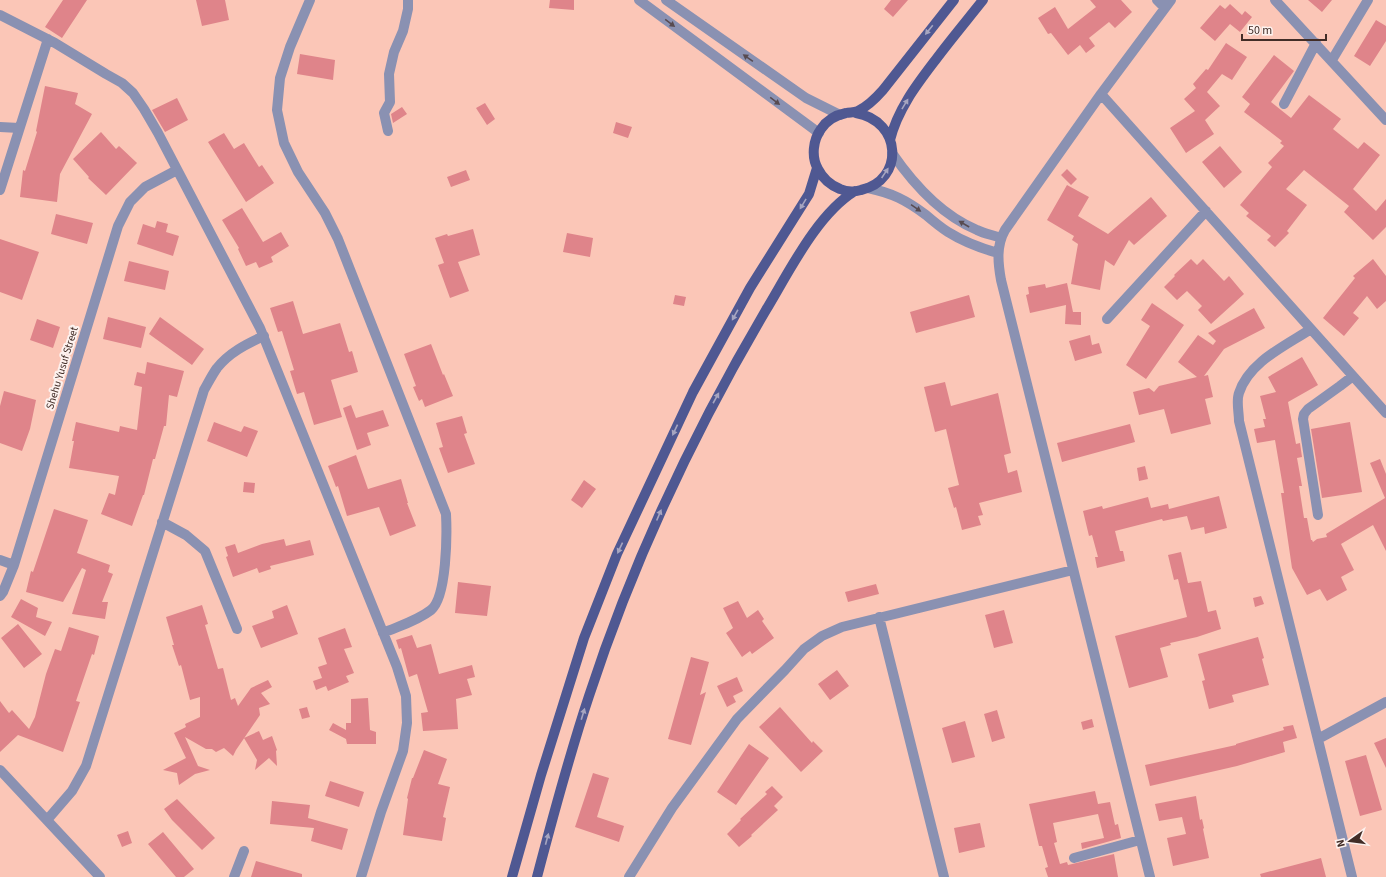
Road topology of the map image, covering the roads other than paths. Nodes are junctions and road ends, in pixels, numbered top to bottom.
1 (310, 0) edge
2 (408, 0) edge
3 (639, 0) edge
4 (666, 0) edge
5 (954, 0) edge
6 (983, 0) edge
7 (1157, 0) edge
8 (1275, 0) edge
9 (1368, 0) edge
10 (1168, 4) edge
11 (0, 15) edge
12 (48, 39) junction
13 (1316, 43) junction
14 (1332, 60) junction
15 (1101, 94) junction
16 (1284, 104) dead end
17 (856, 112) junction
18 (840, 115) junction
19 (1386, 120) edge
20 (0, 127) edge
21 (19, 128) junction
22 (388, 131) dead end
23 (819, 133) junction
24 (890, 140) junction
25 (892, 153) junction
26 (817, 168) junction
27 (177, 170) junction
28 (868, 188) junction
29 (0, 190) edge
30 (855, 192) junction
31 (1206, 211) junction
32 (1001, 238) junction
33 (998, 253) junction
34 (1107, 319) dead end
35 (1311, 329) junction
36 (264, 336) junction
37 (1353, 376) junction
38 (1386, 413) edge
39 (1318, 515) dead end
40 (162, 522) junction
41 (0, 560) edge
42 (14, 565) junction
43 (1073, 570) junction
44 (0, 596) edge
45 (879, 617) junction
46 (236, 629) dead end
47 (383, 633) junction
48 (1386, 702) edge
49 (1318, 739) junction
50 (0, 770) edge
51 (47, 820) junction
52 (1140, 840) junction
53 (244, 851) dead end
54 (1074, 858) dead end
55 (100, 877) edge
56 (234, 877) edge
57 (361, 877) edge
58 (512, 877) edge
59 (537, 877) edge
60 (629, 877) edge
61 (944, 877) edge
62 (1150, 877) edge
63 (1352, 877) edge

1 - 47 street
2 - 22 street
3 -> 23 street
18 -> 4 street
5 -> 17 main road
24 -> 6 main road
7 - 10 street
8 - 13 street
9 - 14 street
10 - 15 street
11 - 12 street
12 - 21 street
12 - 27 street
13 - 14 street
13 - 16 street
14 - 19 street
15 - 31 street
15 - 32 street
17 - 18 main road
17 - 24 main road
18 - 23 main road
20 - 21 street
21 - 29 street
23 - 26 main road
24 - 25 main road
28 -> 25 main road
32 -> 25 street
26 - 30 main road
26 -> 58 main road
27 - 36 street
27 - 42 street, Shehu Yusuf Street
28 - 30 main road
28 -> 33 street
59 -> 30 main road
31 - 34 street
31 - 35 street
32 - 33 street
33 - 43 street
35 - 37 street
35 - 49 street
36 - 40 street
36 - 47 street
37 - 38 street
37 - 39 street
40 - 46 street
40 - 51 street
41 - 42 street
42 - 44 street, Shehu Yusuf Street
43 - 45 street
43 - 52 street
45 - 60 street
45 - 61 street
47 - 57 street
48 - 49 street
49 - 63 street
50 - 51 street
51 - 55 street
52 - 54 street
52 - 62 street
53 - 56 street

